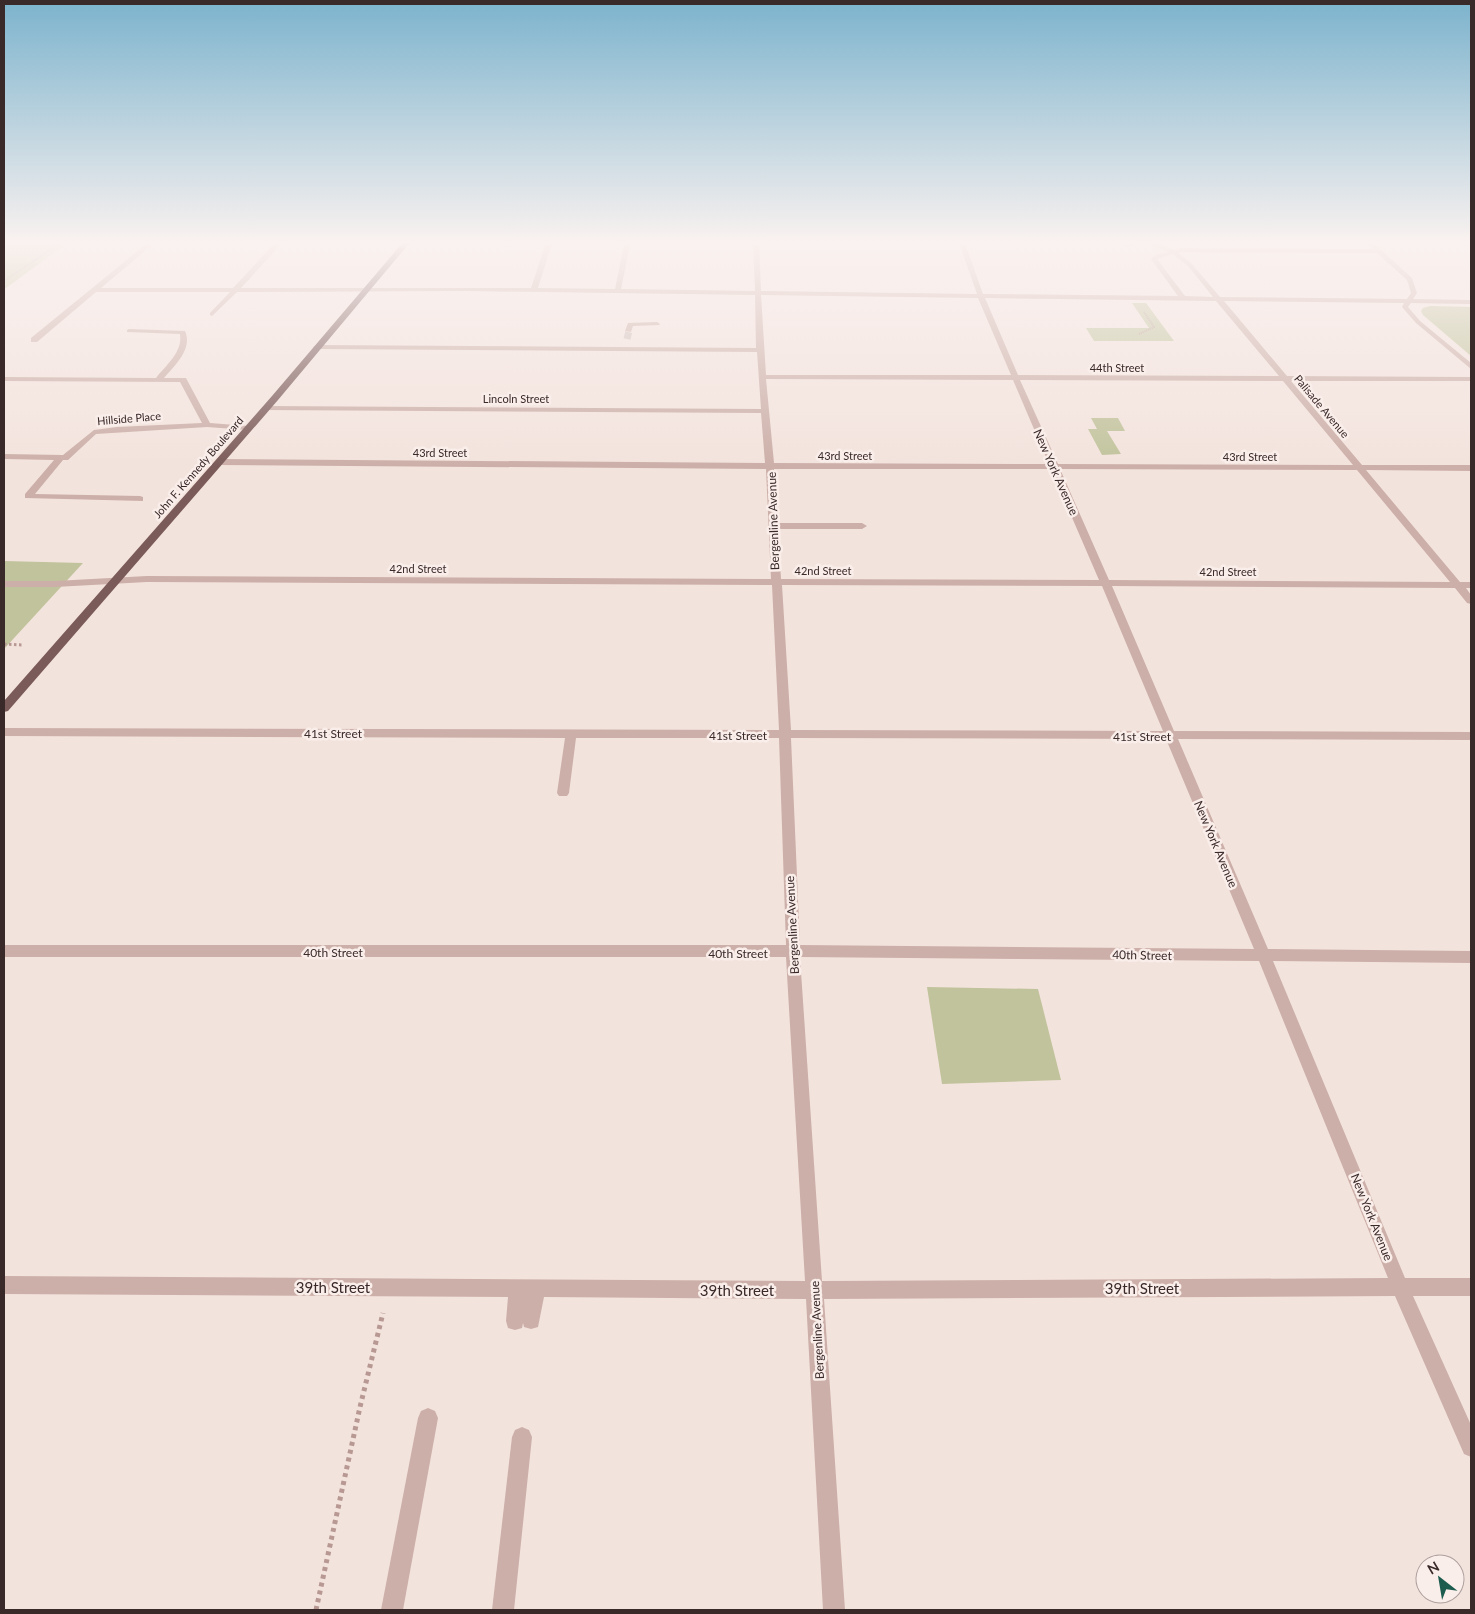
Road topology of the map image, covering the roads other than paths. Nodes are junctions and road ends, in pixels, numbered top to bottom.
1 (65, 315) edge
2 (344, 315) edge
3 (759, 315) edge
4 (988, 315) edge
5 (1233, 315) edge
6 (1412, 315) edge
7 (657, 324) dead end
8 (130, 331) dead end
9 (629, 331) dead end
10 (627, 339) tunnel mouth
11 (34, 340) dead end
12 (317, 347) junction
13 (624, 349) junction
14 (760, 350) junction
15 (1471, 367) edge
16 (762, 377) junction
17 (1015, 378) junction
18 (4, 379) edge
19 (1284, 379) junction
20 (1471, 379) edge
21 (158, 380) junction
22 (266, 408) junction
23 (765, 411) junction
24 (207, 424) junction
25 (248, 428) junction
26 (4, 456) edge
27 (63, 458) junction
28 (219, 462) junction
29 (770, 466) junction
30 (1054, 467) junction
31 (1359, 468) junction
32 (1471, 468) edge
33 (140, 499) dead end
34 (773, 526) junction
35 (862, 526) dead end
36 (114, 582) junction
37 (775, 582) junction
38 (4, 584) edge
39 (1106, 584) junction
40 (1458, 584) junction
41 (1471, 585) edge
42 (1471, 601) edge
43 (4, 708) edge
44 (4, 732) edge
45 (571, 734) junction
46 (785, 735) junction
47 (1170, 736) junction
48 (1471, 736) edge
49 (563, 793) dead end
50 (4, 951) edge
51 (793, 952) junction
52 (1264, 956) junction
53 (1471, 957) edge
54 (4, 1285) edge
55 (1400, 1286) junction
56 (1471, 1287) edge
57 (527, 1288) junction
58 (815, 1290) junction
59 (523, 1320) dead end
60 (428, 1418) dead end
61 (522, 1437) dead end
62 (1471, 1447) edge
63 (392, 1610) edge
64 (503, 1610) edge
65 (834, 1610) edge

1 - 11 street
2 - 12 main road, John F. Kennedy Boulevard
3 - 14 street, Bergenline Avenue
4 - 17 street, New York Avenue
5 - 19 street, Palisade Avenue
6 - 15 street
7 - 9 street
8 - 21 street
10 - 13 street
12 - 13 street
12 - 22 main road, John F. Kennedy Boulevard
13 - 14 street
14 - 16 street, Bergenline Avenue
16 - 17 street, 44th Street
16 - 23 street, Bergenline Avenue
17 - 19 street, 44th Street
17 - 30 street, New York Avenue
18 - 21 street
19 - 20 street, 44th Street
19 - 31 street, Palisade Avenue
21 - 24 street
22 - 23 street, Lincoln Street
22 - 25 main road, John F. Kennedy Boulevard
23 - 29 street, Bergenline Avenue
24 - 25 street
24 - 27 street, Hillside Place
25 - 28 main road, John F. Kennedy Boulevard
26 - 27 street
27 - 33 street, Hillside Place
28 - 29 street, 43rd Street
28 - 36 main road, John F. Kennedy Boulevard
29 - 30 street, 43rd Street
29 - 34 street, Bergenline Avenue
30 - 31 street, 43rd Street
30 - 39 street, New York Avenue
31 - 32 street, 43rd Street
31 - 40 street, Palisade Avenue
34 - 35 street
34 - 37 street, Bergenline Avenue
36 - 37 street, 42nd Street
36 - 38 street, 42nd Street
36 - 43 main road, John F. Kennedy Boulevard
37 - 39 street, 42nd Street
37 - 46 street, Bergenline Avenue
39 - 40 street, 42nd Street
39 - 47 street, New York Avenue
40 - 41 street, 42nd Street
40 - 42 street, Palisade Avenue
44 - 45 street, 41st Street
45 - 46 street, 41st Street
45 - 49 street
46 - 47 street, 41st Street
46 - 51 street, Bergenline Avenue
47 - 48 street, 41st Street
47 - 52 street, New York Avenue
50 - 51 street, 40th Street
51 - 52 street, 40th Street
51 - 58 street, Bergenline Avenue
52 - 53 street, 40th Street
52 - 55 street, New York Avenue
54 - 57 street, 39th Street
55 - 56 street, 39th Street
55 - 58 street, 39th Street
55 - 62 street, New York Avenue
57 - 58 street, 39th Street
57 - 59 street
58 - 65 street, Bergenline Avenue
60 - 63 street
61 - 64 street

